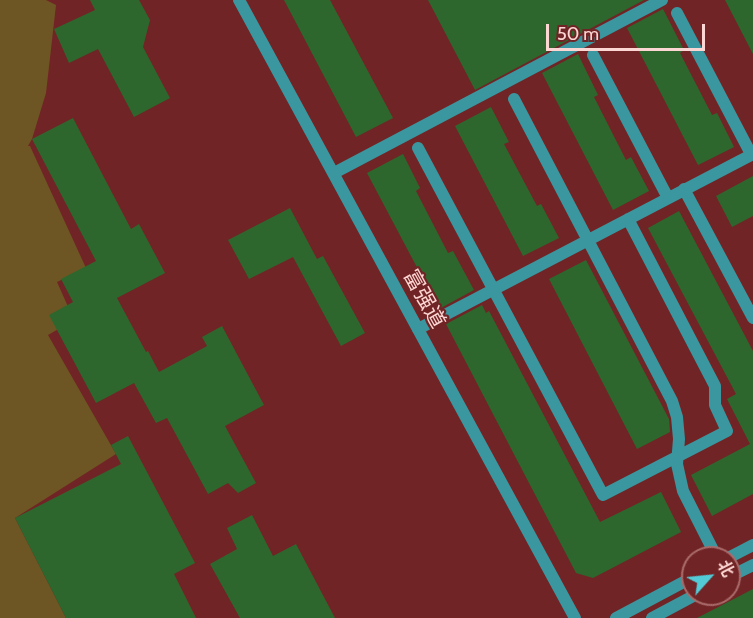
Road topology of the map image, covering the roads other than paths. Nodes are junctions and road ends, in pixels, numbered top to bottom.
1 (239, 0) edge
2 (662, 0) edge
3 (677, 12) dead end
4 (593, 55) dead end
5 (514, 99) dead end
6 (418, 148) dead end
7 (752, 154) edge
8 (334, 173) junction
9 (684, 189) junction
10 (669, 198) junction
11 (628, 219) junction
12 (588, 240) junction
13 (494, 290) junction
14 (753, 318) edge
15 (418, 329) junction
16 (677, 457) junction
17 (711, 546) edge
18 (681, 583) edge
19 (681, 603) edge
20 (575, 618) edge
21 (616, 618) edge
22 (652, 618) edge

1 - 8 street, 富强道
2 - 8 street
3 - 7 street
4 - 10 street
5 - 12 street
6 - 13 street
7 - 9 street
8 - 15 street, 富强道
9 - 10 street
9 - 14 street
10 - 11 street
11 - 12 street
11 - 16 street
12 - 13 street
12 - 16 street
13 - 15 street
13 - 16 street
15 - 20 street, 富强道
16 - 17 street
18 - 21 street
19 - 22 street

